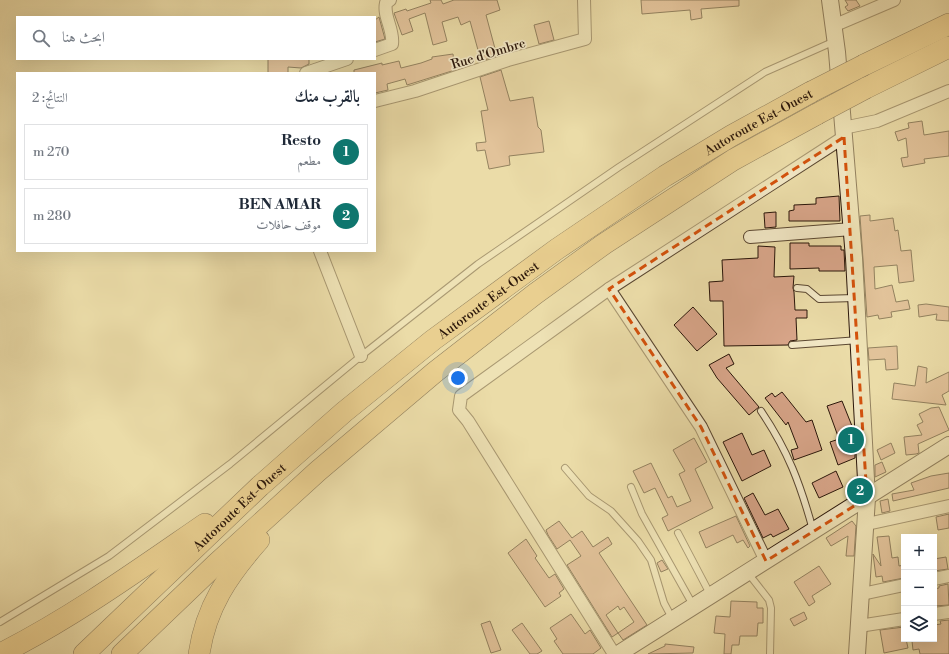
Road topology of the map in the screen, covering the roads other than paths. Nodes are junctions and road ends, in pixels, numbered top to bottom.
1 (390, 0) edge
2 (584, 0) edge
3 (830, 0) edge
4 (894, 0) edge
5 (949, 24) edge
6 (834, 34) junction
7 (949, 47) edge
8 (376, 50) edge
9 (344, 60) edge
10 (309, 72) edge
11 (949, 91) edge
12 (376, 100) edge
13 (843, 132) junction
14 (852, 229) junction
15 (750, 237) dead end
16 (320, 252) edge
17 (797, 288) dead end
18 (609, 289) junction
19 (856, 298) junction
20 (859, 340) junction
21 (792, 345) dead end
22 (361, 356) junction
23 (761, 410) dead end
24 (949, 445) edge
25 (565, 468) dead end
26 (318, 472) junction
27 (260, 486) junction
28 (631, 487) dead end
29 (867, 498) junction
30 (949, 506) edge
31 (867, 524) junction
32 (813, 531) junction
33 (678, 534) dead end
34 (766, 561) junction
35 (748, 572) junction
36 (949, 576) edge
37 (937, 578) edge
38 (901, 586) edge
39 (862, 594) junction
40 (711, 596) junction
41 (694, 606) junction
42 (949, 612) edge
43 (937, 614) edge
44 (901, 619) edge
45 (673, 620) junction
46 (0, 622) edge
47 (859, 626) junction
48 (0, 654) edge
49 (84, 654) edge
50 (122, 654) edge
51 (199, 654) edge
52 (614, 654) edge
53 (618, 654) edge
54 (770, 654) edge
55 (857, 654) edge

1 - 8 street
2 - 12 street, Rue d'Ombre
3 - 6 street
4 - 6 street
5 - 27 highway, Autoroute Est-Ouest, bridge
6 - 13 street
6 - 22 lane
7 - 26 highway, Autoroute Est-Ouest, bridge
9 - 10 street
11 - 13 street
13 - 14 street
13 - 18 street
14 - 15 street
14 - 19 street
16 - 22 street
17 - 19 lane
18 - 34 street
18 - 52 street
19 - 20 street
20 - 21 lane
20 - 29 street
22 - 46 lane
23 - 32 lane
24 - 29 street
25 - 45 lane
26 - 50 highway, Autoroute Est-Ouest
26 - 51 highway
27 - 48 highway
27 - 49 highway, Autoroute Est-Ouest
28 - 41 lane
29 - 31 street
29 - 32 street
30 - 31 street
31 - 39 street
32 - 34 street
33 - 40 lane
34 - 35 street
35 - 40 street
35 - 54 lane
36 - 37 street
38 - 39 street
39 - 47 street
40 - 41 street
41 - 45 street
42 - 43 street
44 - 47 street
45 - 53 street
47 - 55 street

